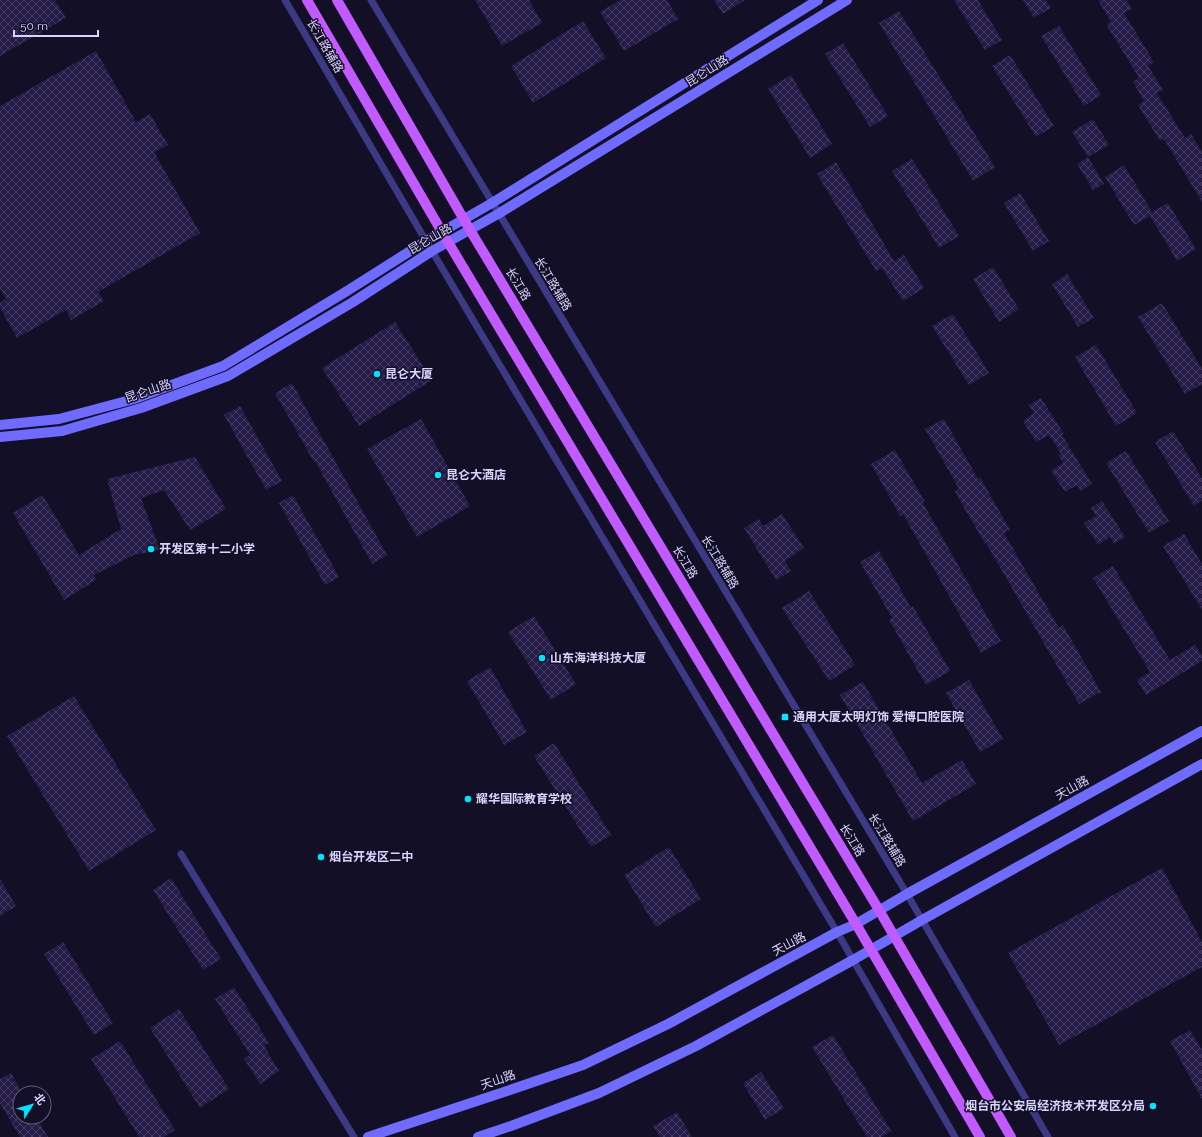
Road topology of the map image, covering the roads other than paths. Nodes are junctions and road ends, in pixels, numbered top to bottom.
1 (285, 0) edge
2 (307, 0) edge
3 (337, 0) edge
4 (371, 0) edge
5 (818, 0) edge
6 (847, 0) edge
7 (492, 203) junction
8 (498, 214) junction
9 (464, 220) junction
10 (470, 230) junction
11 (442, 232) junction
12 (426, 241) junction
13 (448, 243) junction
14 (432, 252) junction
15 (0, 425) edge
16 (0, 437) edge
17 (1202, 731) edge
18 (1202, 764) edge
19 (181, 854) dead end
20 (907, 894) junction
21 (879, 910) junction
22 (922, 920) junction
23 (856, 924) junction
24 (837, 932) junction
25 (894, 937) junction
26 (870, 950) junction
27 (853, 960) junction
28 (354, 1137) edge
29 (368, 1137) edge
30 (478, 1137) edge
31 (955, 1137) edge
32 (980, 1137) edge
33 (1011, 1137) edge
34 (1048, 1137) edge

1 - 12 lane, 长江路辅路
2 - 11 main road
3 - 9 main road, 长江路
4 - 7 lane, 长江路辅路
5 - 7 street, 昆仑山路
6 - 8 street, 昆仑山路
7 - 8 lane, 长江路辅路
7 - 9 street, 昆仑山路
8 - 10 street, 昆仑山路
8 - 20 lane, 长江路辅路
9 - 10 main road, 长江路
9 - 11 street, 昆仑山路
10 - 13 street, 昆仑山路
10 - 21 main road, 长江路
11 - 12 street, 昆仑山路
11 - 13 main road
12 - 14 lane, 长江路辅路
12 - 15 street, 昆仑山路
13 - 14 street, 昆仑山路
13 - 23 main road
14 - 16 street, 昆仑山路
14 - 24 lane, 长江路辅路
17 - 20 street, 天山路
18 - 22 street
19 - 28 lane
20 - 21 street, 天山路
20 - 22 lane, 长江路辅路
21 - 23 street, 天山路
21 - 25 main road, 长江路
22 - 25 street
22 - 34 lane, 长江路辅路
23 - 24 street, 天山路
23 - 26 main road
24 - 27 lane, 长江路辅路
24 - 29 street, 天山路
25 - 26 street
25 - 33 main road, 长江路
26 - 27 street
26 - 32 main road
27 - 30 street
27 - 31 lane, 长江路辅路

